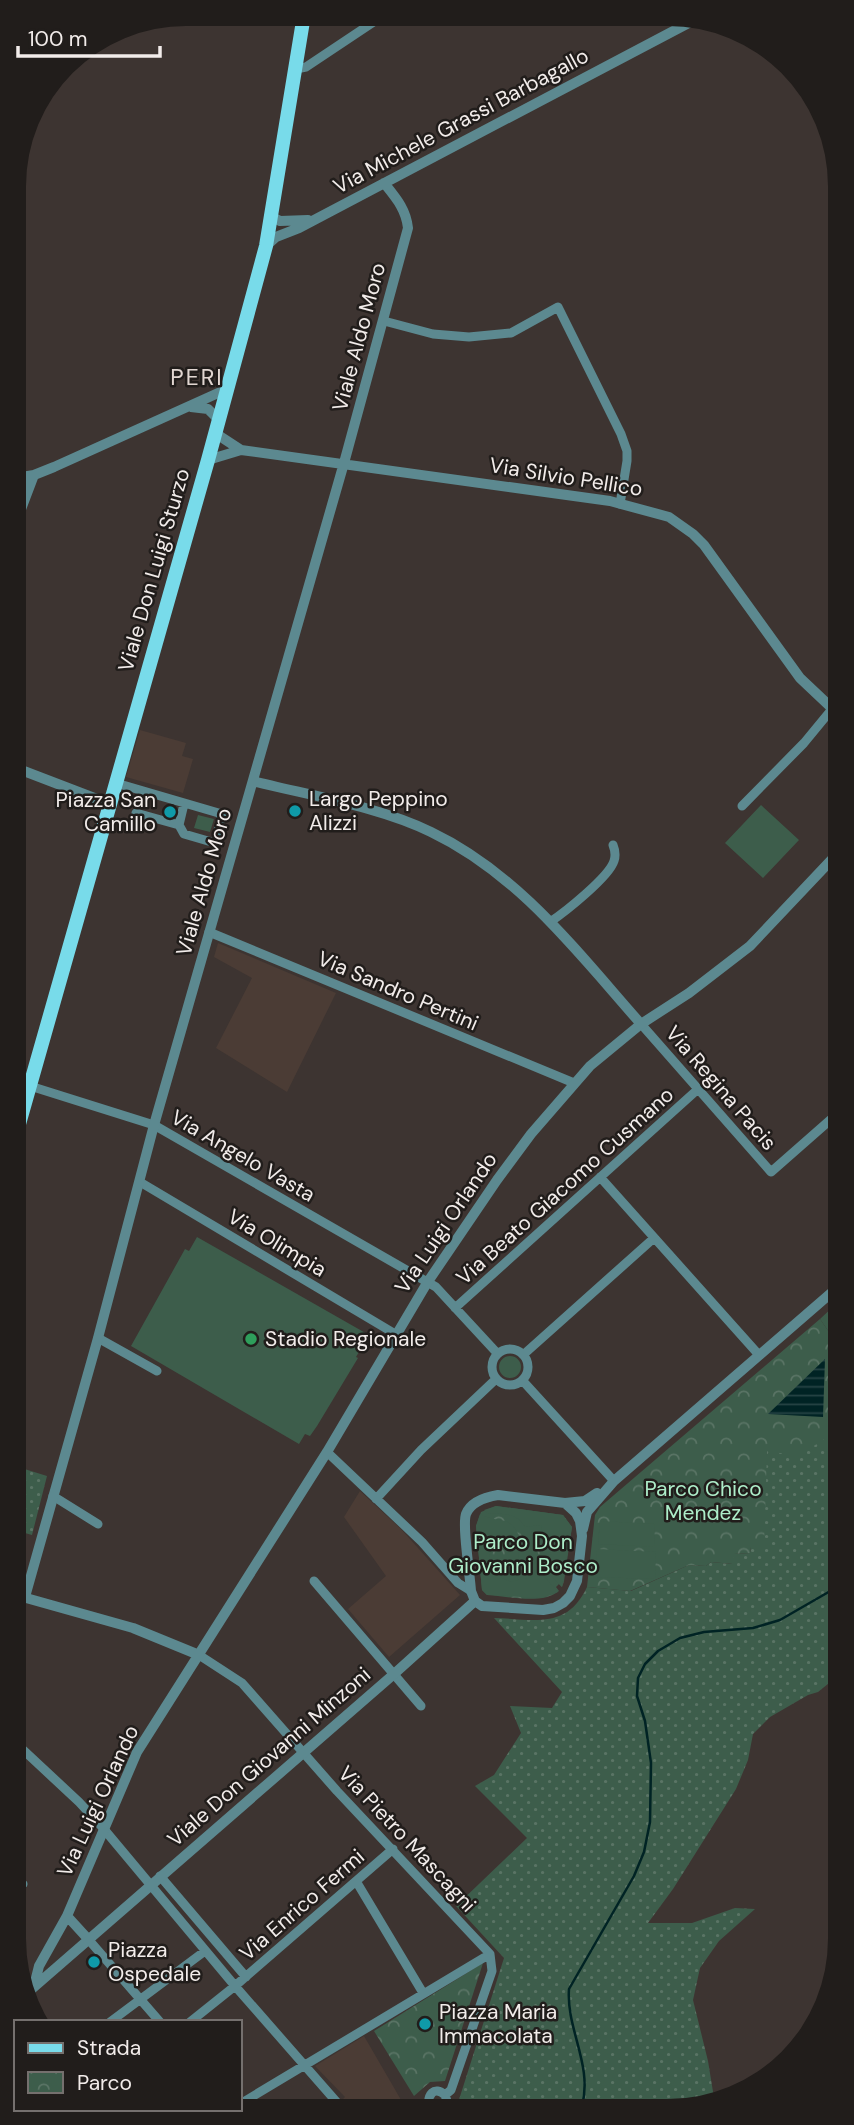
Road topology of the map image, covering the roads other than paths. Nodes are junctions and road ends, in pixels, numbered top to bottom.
1 (302, 26) edge
2 (368, 26) edge
3 (680, 27) edge
4 (296, 68) junction
5 (384, 183) junction
6 (272, 217) junction
7 (315, 220) junction
8 (265, 246) junction
9 (384, 321) junction
10 (227, 389) junction
11 (188, 407) junction
12 (217, 427) junction
13 (241, 450) junction
14 (208, 460) junction
15 (344, 463) junction
16 (34, 475) junction
17 (27, 476) edge
18 (27, 494) edge
19 (620, 504) junction
20 (828, 704) edge
21 (828, 717) edge
22 (27, 772) edge
23 (253, 781) junction
24 (116, 783) junction
25 (110, 804) junction
26 (184, 804) junction
27 (742, 806) dead end
28 (136, 813) dead end
29 (179, 825) junction
30 (613, 845) dead end
31 (828, 864) edge
32 (550, 922) junction
33 (209, 932) junction
34 (641, 1024) junction
35 (574, 1083) junction
36 (30, 1086) junction
37 (698, 1090) junction
38 (26, 1098) edge
39 (827, 1122) edge
40 (154, 1125) junction
41 (600, 1177) junction
42 (139, 1182) junction
43 (654, 1238) junction
44 (427, 1283) junction
45 (827, 1296) edge
46 (455, 1308) junction
47 (397, 1335) junction
48 (98, 1338) junction
49 (494, 1350) junction
50 (523, 1354) junction
51 (759, 1355) junction
52 (157, 1371) dead end
53 (496, 1380) junction
54 (522, 1380) junction
55 (327, 1452) junction
56 (614, 1481) junction
57 (53, 1496) junction
58 (376, 1499) junction
59 (565, 1503) junction
60 (98, 1524) dead end
61 (582, 1536) junction
62 (314, 1581) dead end
63 (26, 1583) edge
64 (26, 1598) edge
65 (472, 1599) junction
66 (199, 1655) junction
67 (394, 1674) junction
68 (421, 1706) dead end
69 (304, 1752) junction
70 (26, 1753) edge
71 (103, 1828) junction
72 (393, 1849) junction
73 (160, 1877) junction
74 (356, 1881) junction
75 (150, 1885) junction
76 (67, 1916) junction
77 (90, 1938) junction
78 (205, 1951) junction
79 (487, 1951) junction
80 (246, 1976) junction
81 (33, 1983) edge
82 (34, 1986) edge
83 (235, 1986) junction
84 (421, 1990) junction
85 (140, 1999) junction
86 (113, 2020) edge
87 (158, 2020) edge
88 (192, 2020) edge
89 (304, 2065) junction
90 (445, 2095) junction
91 (248, 2099) edge
92 (334, 2099) edge
93 (428, 2099) edge
94 (446, 2099) edge

1 - 4 main road, Viale Don Luigi Sturzo
2 - 4 street
3 - 5 street, Via Michele Grassi Barbagallo
4 - 6 main road, Viale Don Luigi Sturzo
5 - 7 street, Via Michele Grassi Barbagallo
5 - 9 street, Viale Aldo Moro
6 - 7 street
6 - 8 main road, Viale Don Luigi Sturzo
7 - 8 street, Via Michele Grassi Barbagallo
8 - 10 main road, Viale Don Luigi Sturzo
9 - 15 street, Viale Aldo Moro
9 - 19 street
10 - 11 street
10 - 12 main road, Viale Don Luigi Sturzo
11 - 12 street
11 - 16 street
12 - 13 street
12 - 14 main road, Viale Don Luigi Sturzo
13 - 14 street
13 - 15 street, Via Silvio Pellico
14 - 24 main road, Viale Don Luigi Sturzo
15 - 19 street, Via Silvio Pellico
15 - 23 street, Viale Aldo Moro
16 - 17 street
16 - 18 street
19 - 20 street, Via Silvio Pellico
21 - 27 street
22 - 25 street
23 - 32 street
23 - 33 street, Viale Aldo Moro
24 - 25 main road, Viale Don Luigi Sturzo
24 - 26 street
25 - 36 main road, Viale Don Luigi Sturzo
26 - 29 street
26 - 29 street
28 - 29 street
30 - 32 street
31 - 34 street, Via Luigi Orlando
32 - 34 street
33 - 35 street, Via Sandro Pertini
33 - 40 street, Viale Aldo Moro
34 - 35 street, Via Luigi Orlando
34 - 37 street, Via Regina Pacis
35 - 44 street, Via Luigi Orlando
36 - 38 main road, Viale Don Luigi Sturzo
36 - 40 street, Via Angelo Vasta
37 - 39 street, Via Regina Pacis
37 - 41 street, Via Beato Giacomo Cusmano
40 - 42 street, Viale Aldo Moro
40 - 44 street, Via Angelo Vasta
41 - 43 street
41 - 46 street, Via Beato Giacomo Cusmano
42 - 47 street, Via Olimpia
42 - 48 street, Viale Aldo Moro
43 - 50 street
43 - 51 street
44 - 46 street, Via Angelo Vasta
44 - 47 street, Via Luigi Orlando
45 - 51 street
46 - 49 street, Via Angelo Vasta
47 - 55 street, Via Luigi Orlando
48 - 52 street
48 - 57 street, Viale Aldo Moro
49 - 50 street
49 - 53 street
50 - 54 street
51 - 56 street
53 - 54 street
53 - 58 street
54 - 56 street
55 - 58 street
55 - 66 street, Via Luigi Orlando
56 - 59 street
56 - 61 street
57 - 60 street
57 - 63 street, Viale Aldo Moro
58 - 65 street
59 - 61 street
59 - 65 street
61 - 65 street
62 - 67 street
64 - 66 street
65 - 67 street, Viale Don Giovanni Minzoni
66 - 69 street, Via Pietro Mascagni
66 - 71 street, Via Luigi Orlando
67 - 68 street
67 - 69 street, Viale Don Giovanni Minzoni
69 - 72 street, Via Pietro Mascagni
69 - 73 street, Viale Don Giovanni Minzoni
70 - 71 street
71 - 75 street
71 - 76 street, Via Luigi Orlando
72 - 74 street, Via Enrico Fermi
72 - 79 street, Via Pietro Mascagni
73 - 75 street, Viale Don Giovanni Minzoni
73 - 80 street
74 - 80 street, Via Enrico Fermi
74 - 84 street
75 - 77 street, Viale Don Giovanni Minzoni
75 - 78 street
76 - 77 street
76 - 81 street, Via Luigi Orlando
77 - 82 street, Viale Don Giovanni Minzoni
77 - 85 street
78 - 83 street
78 - 85 street
79 - 84 street
79 - 90 street
80 - 83 street, Via Enrico Fermi
83 - 88 street, Via Enrico Fermi
83 - 89 street
84 - 89 street
85 - 86 street
85 - 87 street
89 - 91 street
89 - 92 street
90 - 93 street
90 - 94 street

